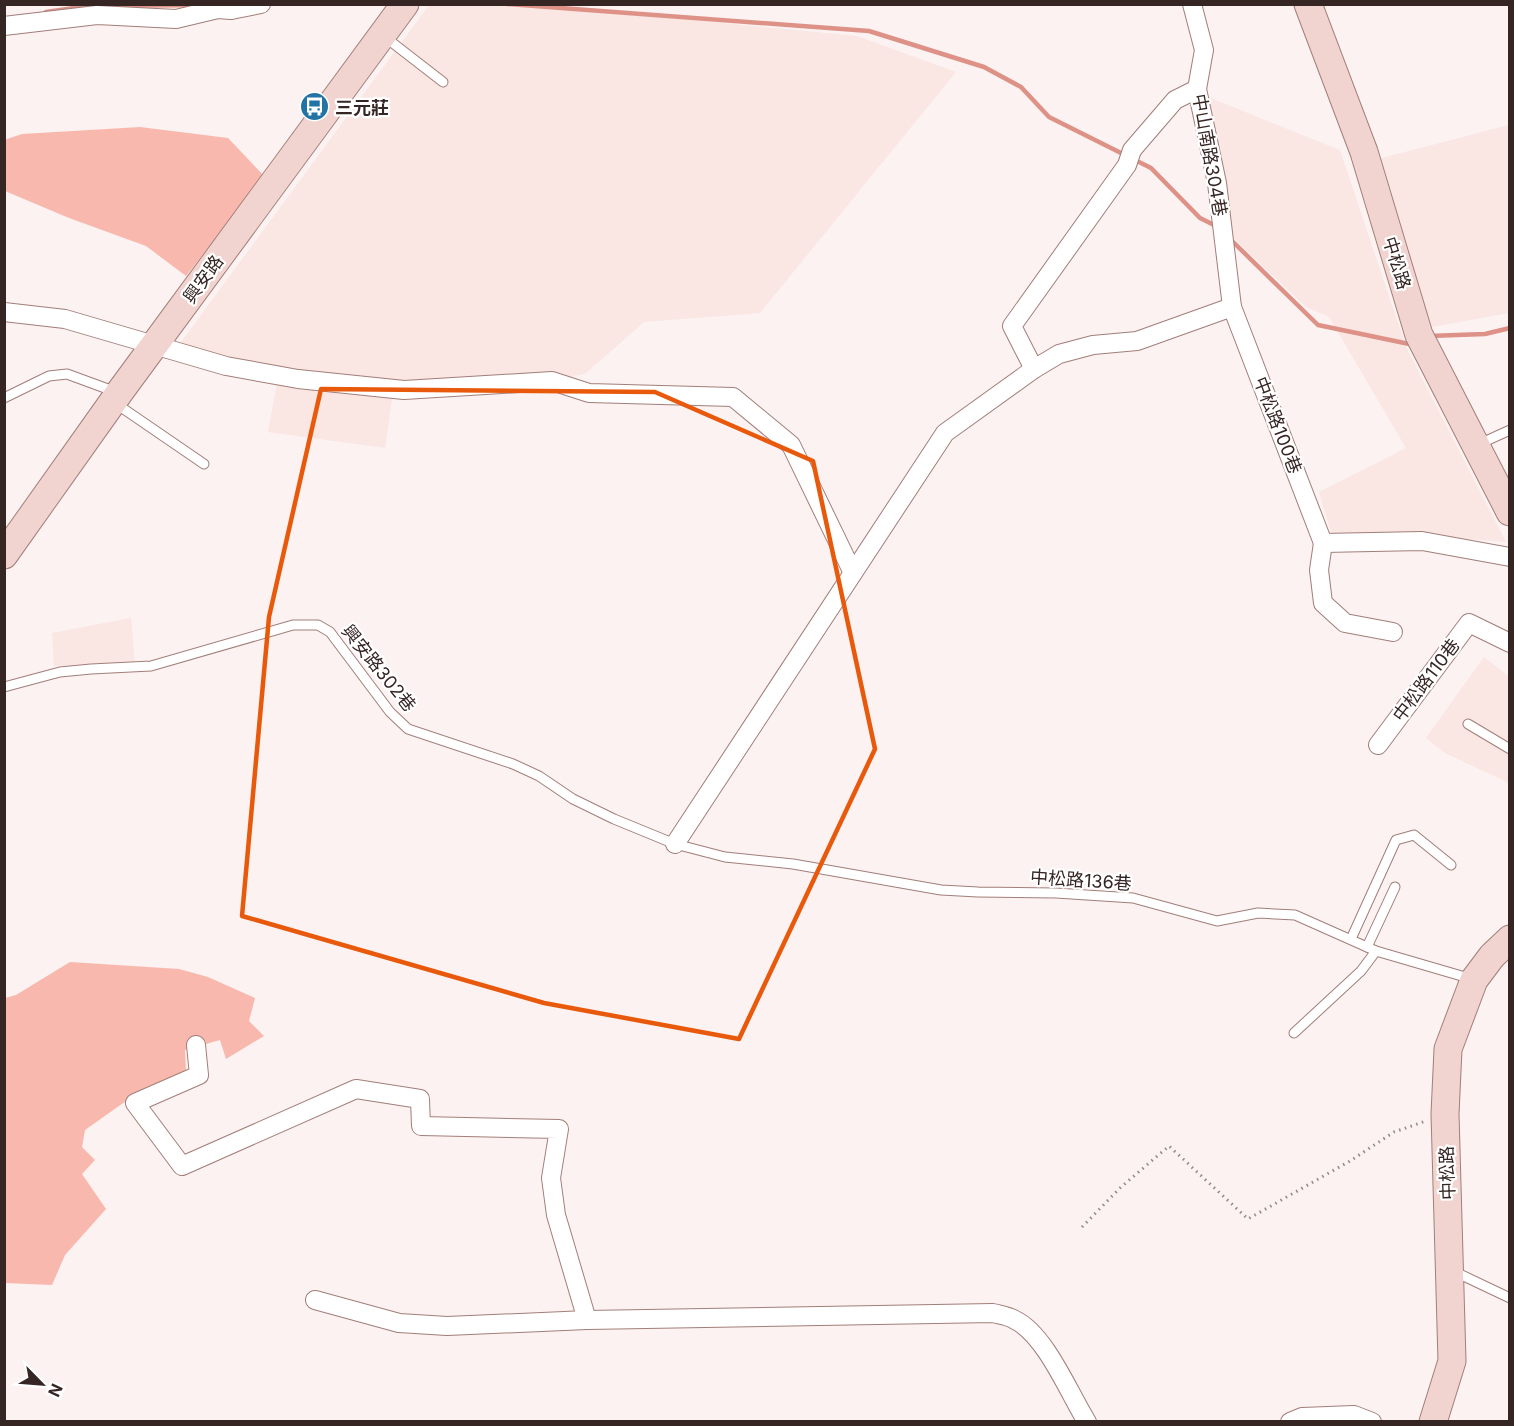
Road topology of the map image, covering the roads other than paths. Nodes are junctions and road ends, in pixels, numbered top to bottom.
1 (261, 4) edge
2 (405, 4) edge
3 (1192, 4) edge
4 (1308, 4) edge
5 (231, 8) edge
6 (4, 26) edge
7 (383, 35) junction
8 (443, 82) dead end
9 (1197, 89) junction
10 (1232, 308) junction
11 (4, 312) edge
12 (154, 345) junction
13 (1034, 369) junction
14 (4, 398) edge
15 (116, 398) junction
16 (1509, 430) edge
17 (1475, 446) junction
18 (204, 464) dead end
19 (1509, 512) edge
20 (1323, 543) junction
21 (4, 555) edge
22 (1509, 557) edge
23 (853, 573) junction
24 (1393, 632) dead end
25 (1509, 643) edge
26 (4, 687) edge
27 (1468, 724) dead end
28 (1378, 746) dead end
29 (1509, 748) edge
30 (675, 844) junction
31 (1451, 865) dead end
32 (1395, 887) dead end
33 (1351, 939) junction
34 (1509, 939) edge
35 (1371, 949) junction
36 (1474, 980) junction
37 (1294, 1033) dead end
38 (196, 1045) dead end
39 (1451, 1270) junction
40 (1509, 1298) edge
41 (315, 1300) dead end
42 (587, 1320) junction
43 (1087, 1422) edge
44 (1290, 1422) edge
45 (1372, 1422) edge
46 (1433, 1422) edge

1 - 5 street
2 - 7 street, 興安路
3 - 9 street, 中山南路304巷
4 - 17 street, 中松路
5 - 6 street
7 - 8 lane
7 - 12 street, 興安路
9 - 10 street, 中山南路304巷
9 - 13 street
10 - 13 street
10 - 20 street, 中松路100巷
11 - 12 street
12 - 15 street, 興安路
12 - 23 street
13 - 23 street
14 - 15 lane
15 - 18 lane
15 - 21 street, 興安路
16 - 17 lane
17 - 19 street, 中松路
20 - 22 street
20 - 24 street, 中松路100巷
23 - 30 street
25 - 28 street, 中松路110巷
26 - 30 lane, 興安路302巷
27 - 29 lane
30 - 33 lane, 中松路136巷
31 - 33 lane
32 - 35 lane
33 - 35 lane, 中松路136巷
34 - 36 street, 中松路
35 - 36 lane, 中松路136巷
35 - 37 lane
36 - 39 street, 中松路
38 - 42 street
39 - 40 lane
39 - 46 street, 中松路
41 - 42 street
42 - 43 street
44 - 45 street

